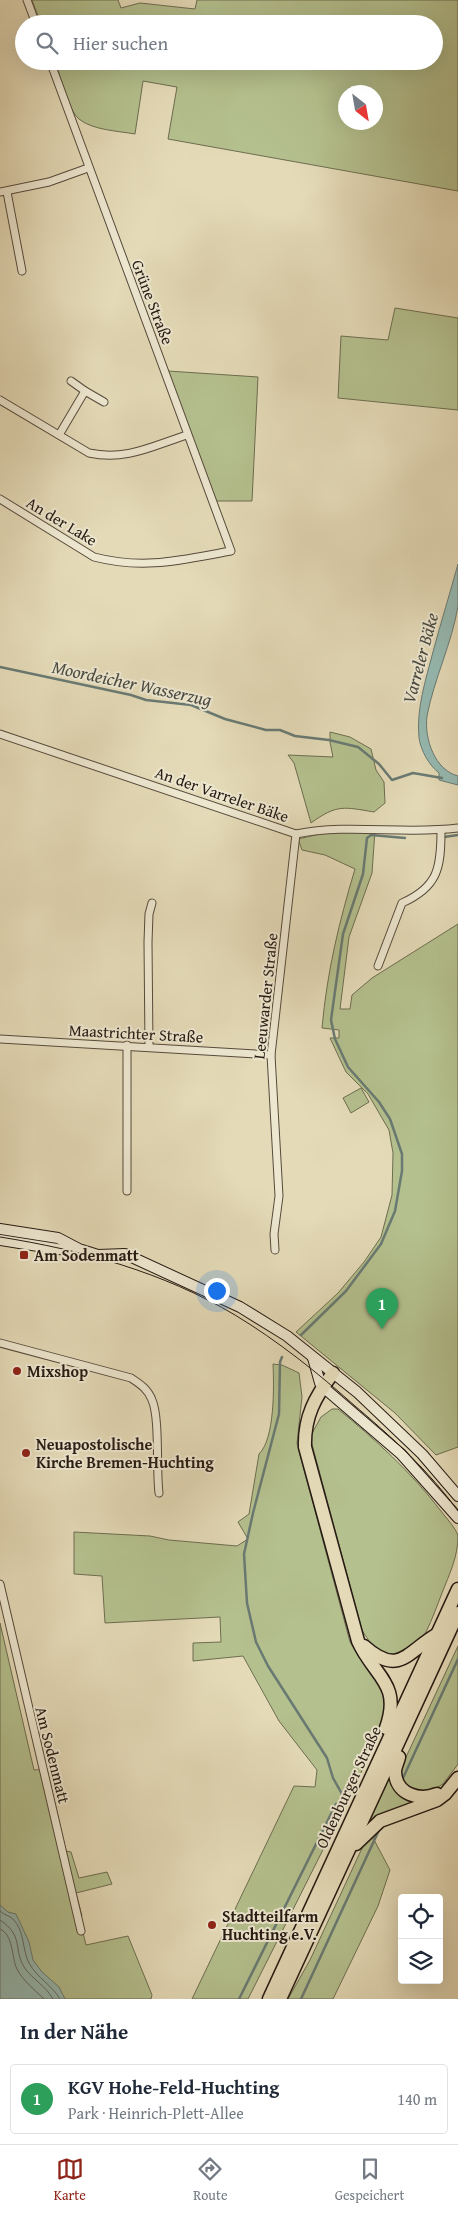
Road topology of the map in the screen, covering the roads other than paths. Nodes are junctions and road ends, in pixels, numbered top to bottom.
1 (27, 0) edge
2 (33, 15) edge
3 (53, 70) edge
4 (88, 168) junction
5 (3, 192) edge
6 (22, 271) dead end
7 (71, 381) dead end
8 (85, 391) junction
9 (0, 400) edge
10 (104, 402) dead end
11 (59, 435) junction
12 (187, 435) junction
13 (0, 499) edge
14 (231, 552) joint
15 (0, 734) edge
16 (458, 828) edge
17 (441, 830) junction
18 (296, 834) junction
19 (152, 903) dead end
20 (378, 966) dead end
21 (0, 1039) edge
22 (127, 1045) junction
23 (150, 1047) junction
24 (271, 1055) junction
25 (127, 1191) dead end
26 (0, 1229) edge
27 (0, 1240) edge
28 (82, 1250) junction
29 (275, 1250) dead end
30 (0, 1343) edge
31 (313, 1358) junction
32 (333, 1373) junction
33 (323, 1387) junction
34 (159, 1494) dead end
35 (458, 1496) edge
36 (458, 1518) edge
37 (0, 1584) edge
38 (458, 1589) edge
39 (458, 1612) edge
40 (437, 1634) junction
41 (358, 1641) junction
42 (410, 1717) junction
43 (377, 1764) junction
44 (458, 1778) edge
45 (449, 1790) junction
46 (349, 1849) junction
47 (82, 1931) dead end
48 (269, 1999) edge
49 (280, 1999) edge

1 - 2 street
3 - 4 street, Grüne Straße
4 - 5 street
4 - 12 street, Grüne Straße
5 - 6 street
7 - 8 street
8 - 10 street
8 - 11 street
9 - 11 street
11 - 12 street
12 - 14 street, Grüne Straße
13 - 14 street, An der Lake
15 - 18 street, An der Varreler Bäke
16 - 17 street, An der Varreler Bäke
17 - 18 street, An der Varreler Bäke
17 - 20 street
18 - 24 street, Leeuwarder Straße
19 - 23 street
21 - 22 street, Maastrichter Straße
22 - 23 street, Maastrichter Straße
22 - 25 street
23 - 24 street, Maastrichter Straße
24 - 29 street, Leeuwarder Straße
26 - 28 main road
27 - 28 main road
28 - 31 main road
30 - 34 street
31 - 32 main road
31 - 33 main road
32 - 33 highway
32 - 35 main road
33 - 36 main road
33 - 41 highway
37 - 47 street, Am Sodenmatt
38 - 40 highway, Oldenburger Straße
39 - 42 highway, Oldenburger Straße
40 - 41 highway
40 - 43 highway, Oldenburger Straße
41 - 43 highway
42 - 45 highway
42 - 46 highway, Oldenburger Straße
43 - 48 highway, Oldenburger Straße
44 - 45 highway
45 - 46 highway
46 - 49 highway, Oldenburger Straße

